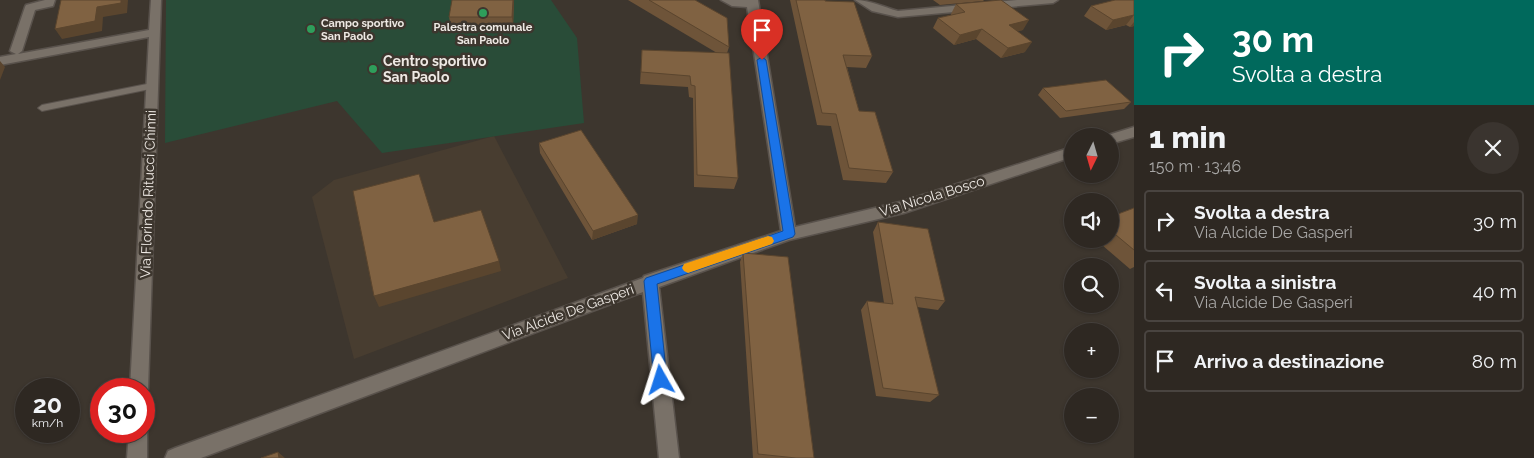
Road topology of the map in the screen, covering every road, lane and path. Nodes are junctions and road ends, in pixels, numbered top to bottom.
1 (50, 0) edge
2 (156, 0) edge
3 (860, 0) edge
4 (974, 0) edge
5 (1053, 0) edge
6 (728, 1) edge
7 (753, 1) edge
8 (1021, 1) edge
9 (879, 10) junction
10 (756, 22) junction
11 (154, 33) junction
12 (16, 51) dead end
13 (0, 61) edge
14 (152, 86) junction
15 (42, 108) dead end
16 (1134, 132) edge
17 (1119, 136) edge
18 (1064, 155) edge
19 (789, 234) junction
20 (650, 281) junction
21 (139, 378) edge
22 (138, 443) edge
23 (137, 458) edge
24 (176, 458) edge
25 (669, 458) edge

1 - 12 street
2 - 11 street, Via Florindo Ritucci Chinni
3 - 9 street
4 - 9 street
5 - 8 street
6 - 7 street
6 - 10 street
7 - 10 street
8 - 9 street
10 - 19 street
11 - 13 street
11 - 14 street, Via Florindo Ritucci Chinni
14 - 15 lane
14 - 21 street, Via Florindo Ritucci Chinni
16 - 17 street
18 - 19 street, Via Nicola Bosco
19 - 20 street, Via Alcide De Gasperi
20 - 24 street, Via Alcide De Gasperi
20 - 25 street
22 - 23 street

